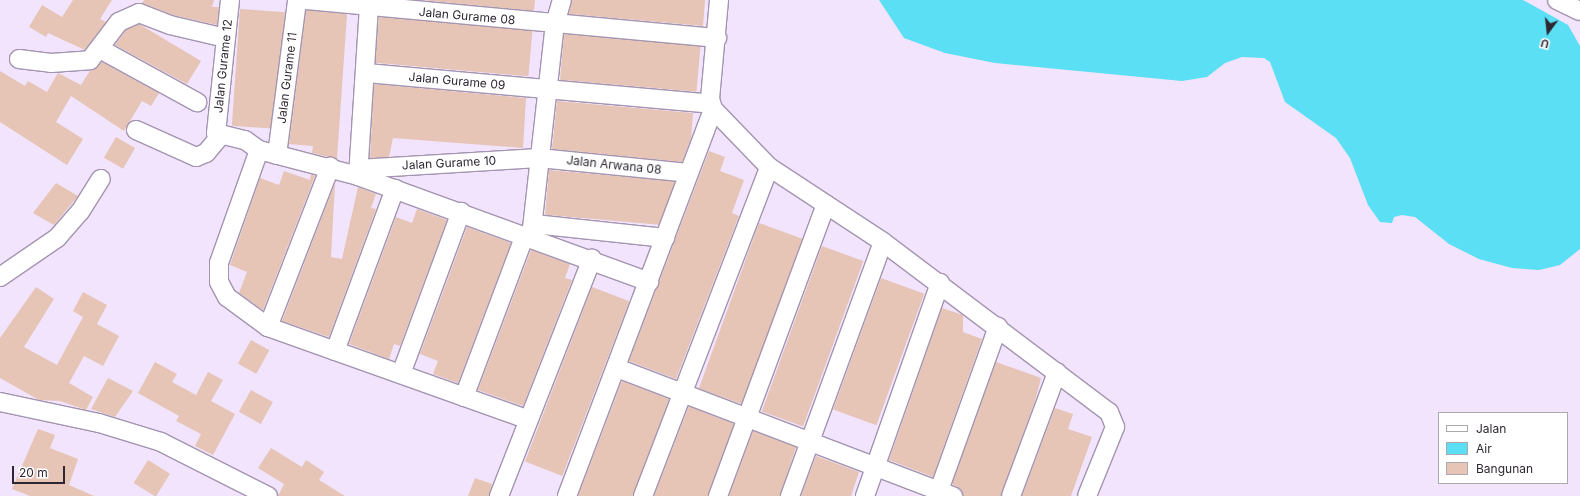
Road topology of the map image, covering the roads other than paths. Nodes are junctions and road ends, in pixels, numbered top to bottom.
1 (230, 0) edge
2 (297, 0) edge
3 (307, 0) edge
4 (562, 0) edge
5 (719, 0) edge
6 (1557, 0) edge
7 (369, 7) junction
8 (1580, 11) edge
9 (555, 24) junction
10 (226, 38) junction
11 (717, 38) junction
12 (100, 49) junction
13 (19, 59) dead end
14 (367, 73) junction
15 (547, 89) junction
16 (197, 102) dead end
17 (712, 107) junction
18 (136, 130) dead end
19 (218, 134) junction
20 (259, 150) junction
21 (277, 155) junction
22 (539, 158) junction
23 (330, 167) junction
24 (769, 167) junction
25 (358, 172) junction
26 (688, 173) junction
27 (101, 178) dead end
28 (396, 189) junction
29 (826, 204) junction
30 (461, 212) junction
31 (530, 232) junction
32 (665, 238) junction
33 (883, 242) junction
34 (592, 259) junction
35 (0, 277) edge
36 (649, 282) junction
37 (940, 283) junction
38 (268, 327) junction
39 (998, 327) junction
40 (336, 351) junction
41 (617, 368) junction
42 (1057, 372) junction
43 (401, 374) junction
44 (681, 393) junction
45 (464, 397) junction
46 (0, 402) edge
47 (748, 417) junction
48 (527, 419) junction
49 (811, 441) junction
50 (877, 465) junction
51 (943, 494) edge
52 (268, 496) edge
53 (498, 496) edge
54 (567, 496) edge
55 (643, 496) edge
56 (718, 496) edge
57 (790, 496) edge
58 (865, 496) edge
59 (1012, 496) edge
60 (1087, 496) edge

1 - 10 street, Jalan Gurame 12
2 - 21 street, Jalan Gurame 11
3 - 7 street, Jalan Gurame 08
4 - 9 street
5 - 11 street
6 - 8 street
7 - 9 street, Jalan Gurame 08
7 - 14 street
9 - 11 street, Jalan Gurame 08
9 - 15 street
10 - 12 street
10 - 19 street, Jalan Gurame 12
11 - 17 street
12 - 13 street
12 - 16 street
14 - 15 street, Jalan Gurame 09
14 - 25 street
15 - 17 street, Jalan Gurame 09
15 - 22 street
17 - 24 street
17 - 26 street
18 - 19 street
19 - 20 street
20 - 21 street
20 - 38 street
21 - 23 street
22 - 25 street, Jalan Gurame 10
22 - 26 street, Jalan Arwana 08
22 - 31 street
23 - 25 street
23 - 38 street
24 - 29 street
24 - 44 street
25 - 28 street
26 - 32 street
27 - 35 street
28 - 30 street
28 - 40 street
29 - 33 street
29 - 47 street
30 - 31 street
30 - 43 street
31 - 32 street
31 - 34 street
31 - 45 street
32 - 36 street
33 - 37 street
33 - 49 street
34 - 36 street
34 - 48 street
36 - 41 street
37 - 39 street
37 - 50 street
38 - 40 street
39 - 42 street
39 - 51 street
40 - 43 street
41 - 44 street
41 - 54 street
42 - 59 street
42 - 60 street
43 - 45 street
44 - 47 street
44 - 55 street
45 - 48 street
46 - 52 street
47 - 49 street
47 - 56 street
48 - 53 street
49 - 50 street
49 - 57 street
50 - 51 street
50 - 58 street

